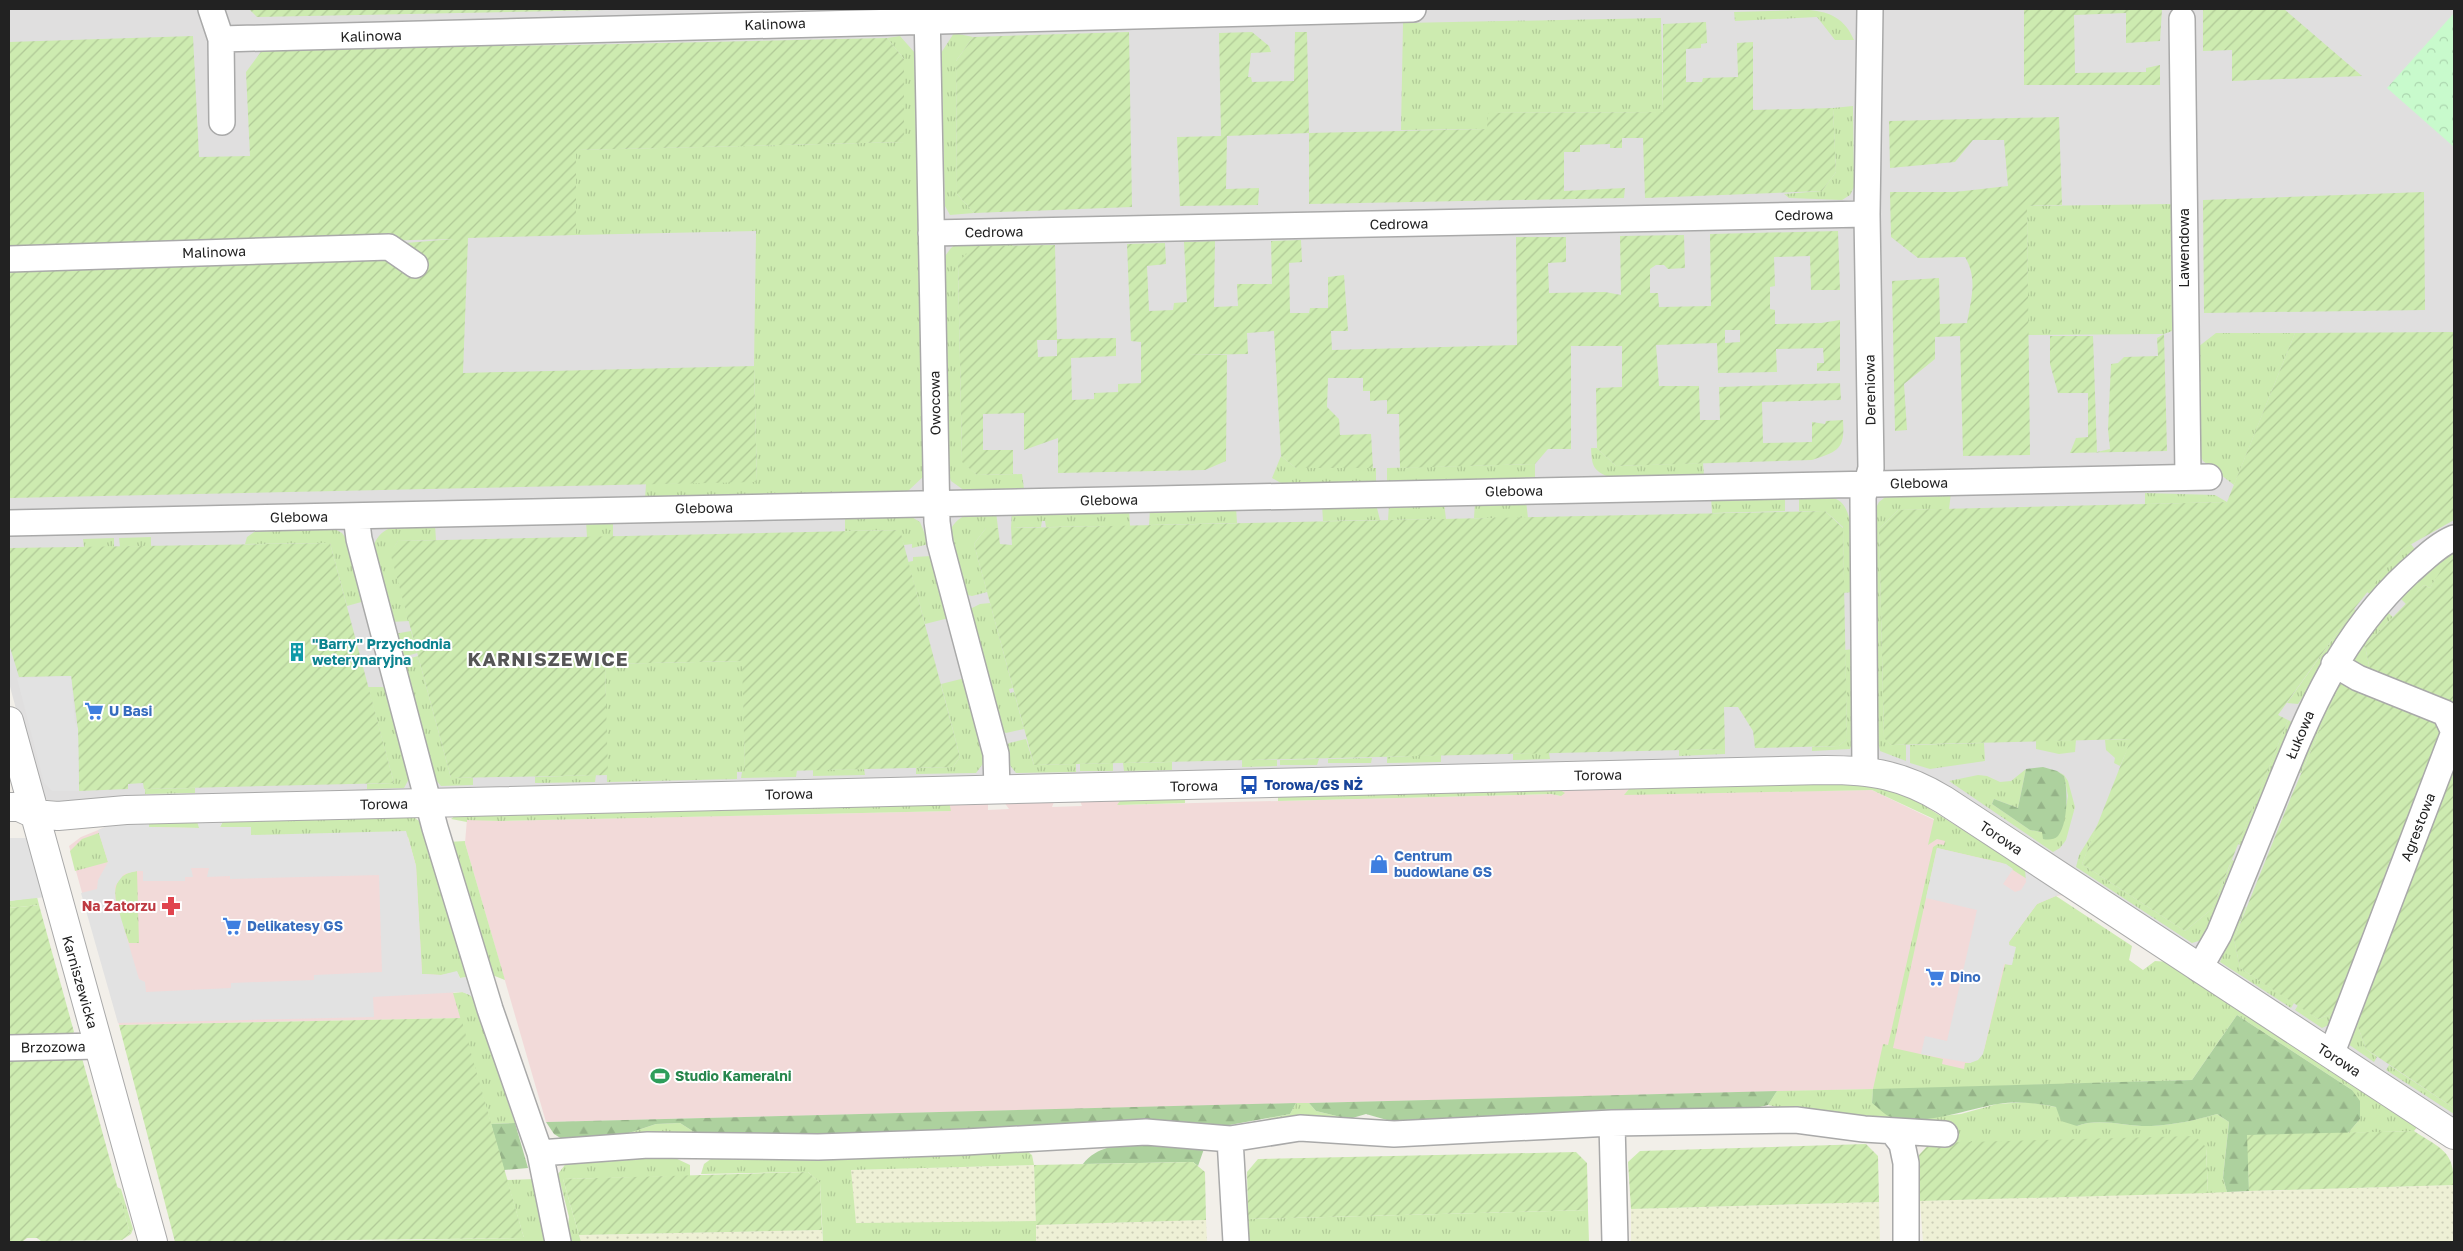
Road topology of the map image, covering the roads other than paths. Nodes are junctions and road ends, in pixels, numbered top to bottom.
1 (211, 9) edge
2 (1413, 9) edge
3 (1870, 9) edge
4 (927, 14) edge
5 (2182, 19) dead end
6 (221, 39) junction
7 (222, 122) dead end
8 (1867, 214) junction
9 (931, 233) junction
10 (9, 259) edge
11 (415, 264) dead end
12 (2199, 477) joint
13 (1867, 484) junction
14 (937, 503) junction
15 (356, 516) junction
16 (9, 523) edge
17 (2454, 538) edge
18 (2334, 664) junction
19 (9, 721) edge
20 (1865, 771) junction
21 (997, 790) junction
22 (429, 803) junction
23 (21, 811) edge
24 (2198, 969) junction
25 (98, 1046) junction
26 (9, 1048) edge
27 (2331, 1055) junction
28 (1612, 1123) junction
29 (1892, 1131) junction
30 (1945, 1134) dead end
31 (2454, 1135) edge
32 (1230, 1139) junction
33 (540, 1153) junction
34 (151, 1242) edge
35 (558, 1242) edge
36 (1236, 1242) edge
37 (1615, 1242) edge
38 (1906, 1242) edge

1 - 6 street
2 - 4 street, Kalinowa
3 - 8 street, Dereniowa
4 - 6 street, Kalinowa
4 - 9 street, Owocowa
5 - 12 street, Lawendowa
6 - 7 street
8 - 9 street, Cedrowa
8 - 13 street, Dereniowa
9 - 14 street, Owocowa
10 - 11 street, Malinowa
12 - 13 street, Glebowa
13 - 14 street, Glebowa
13 - 20 street, Dereniowa
14 - 15 street, Glebowa
14 - 21 street, Owocowa
15 - 16 street, Glebowa
15 - 22 street
17 - 18 street, Łukowa
18 - 24 street, Łukowa
18 - 27 street, Agrestowa
19 - 23 street, Karniszewicka
20 - 21 street, Torowa
20 - 24 street, Torowa
21 - 22 street, Torowa
22 - 23 street, Torowa
22 - 33 street
23 - 25 street, Karniszewicka
24 - 27 street, Torowa
25 - 26 street, Brzozowa
25 - 34 street, Karniszewicka
27 - 31 street, Torowa
28 - 29 street
28 - 32 street
28 - 37 street
29 - 30 street
29 - 38 street
32 - 33 street
32 - 36 street
33 - 35 street

